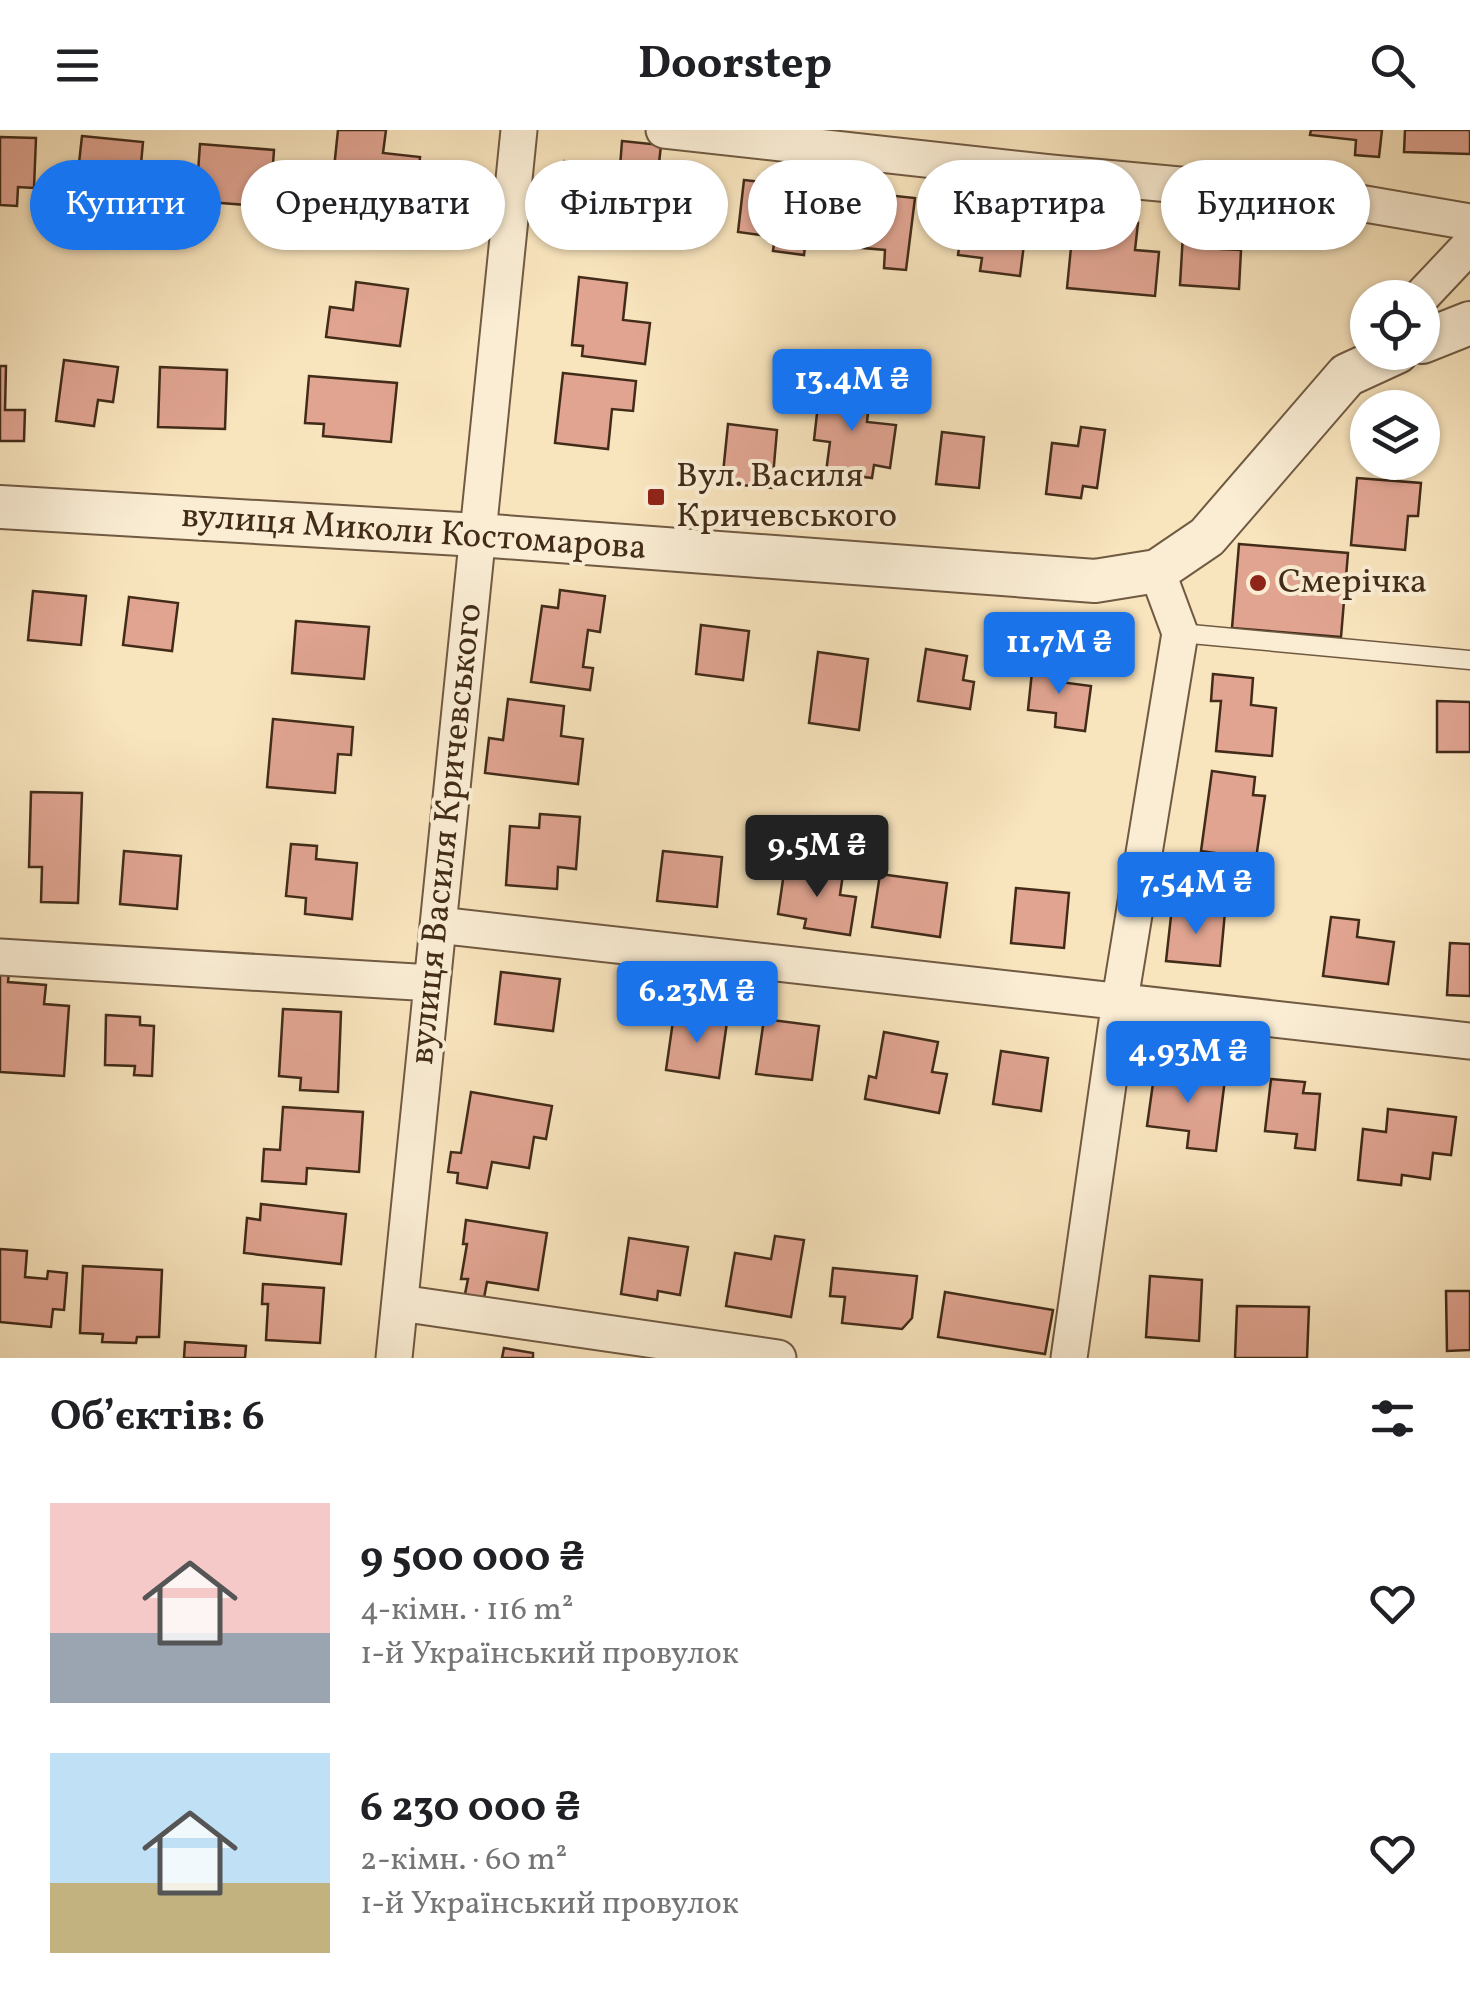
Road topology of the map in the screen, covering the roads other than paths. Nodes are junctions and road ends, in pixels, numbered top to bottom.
1 (519, 130) edge
2 (664, 130) edge
3 (1470, 222) edge
4 (1470, 245) edge
5 (1437, 280) edge
6 (1470, 323) edge
7 (1440, 335) edge
8 (1353, 370) edge
9 (0, 507) edge
10 (478, 535) junction
11 (1158, 571) junction
12 (1180, 634) junction
13 (1470, 660) edge
14 (438, 925) junction
15 (0, 957) edge
16 (432, 983) junction
17 (1120, 1000) junction
18 (1470, 1041) edge
19 (400, 1303) junction
20 (394, 1358) edge
21 (778, 1358) edge
22 (1069, 1358) edge

1 - 10 street, вулиця Василя Кричевського
2 - 3 street
4 - 5 street
6 - 7 street
8 - 11 street, вулиця Миколи Костомарова
9 - 10 street, вулиця Миколи Костомарова
10 - 11 street, вулиця Миколи Костомарова
10 - 14 street, вулиця Василя Кричевського
11 - 12 street
12 - 13 lane
12 - 17 street
14 - 16 street, вулиця Василя Кричевського
14 - 17 street
15 - 16 street
16 - 19 street, вулиця Василя Кричевського
17 - 18 street
17 - 22 street
19 - 20 street, вулиця Василя Кричевського
19 - 21 street

